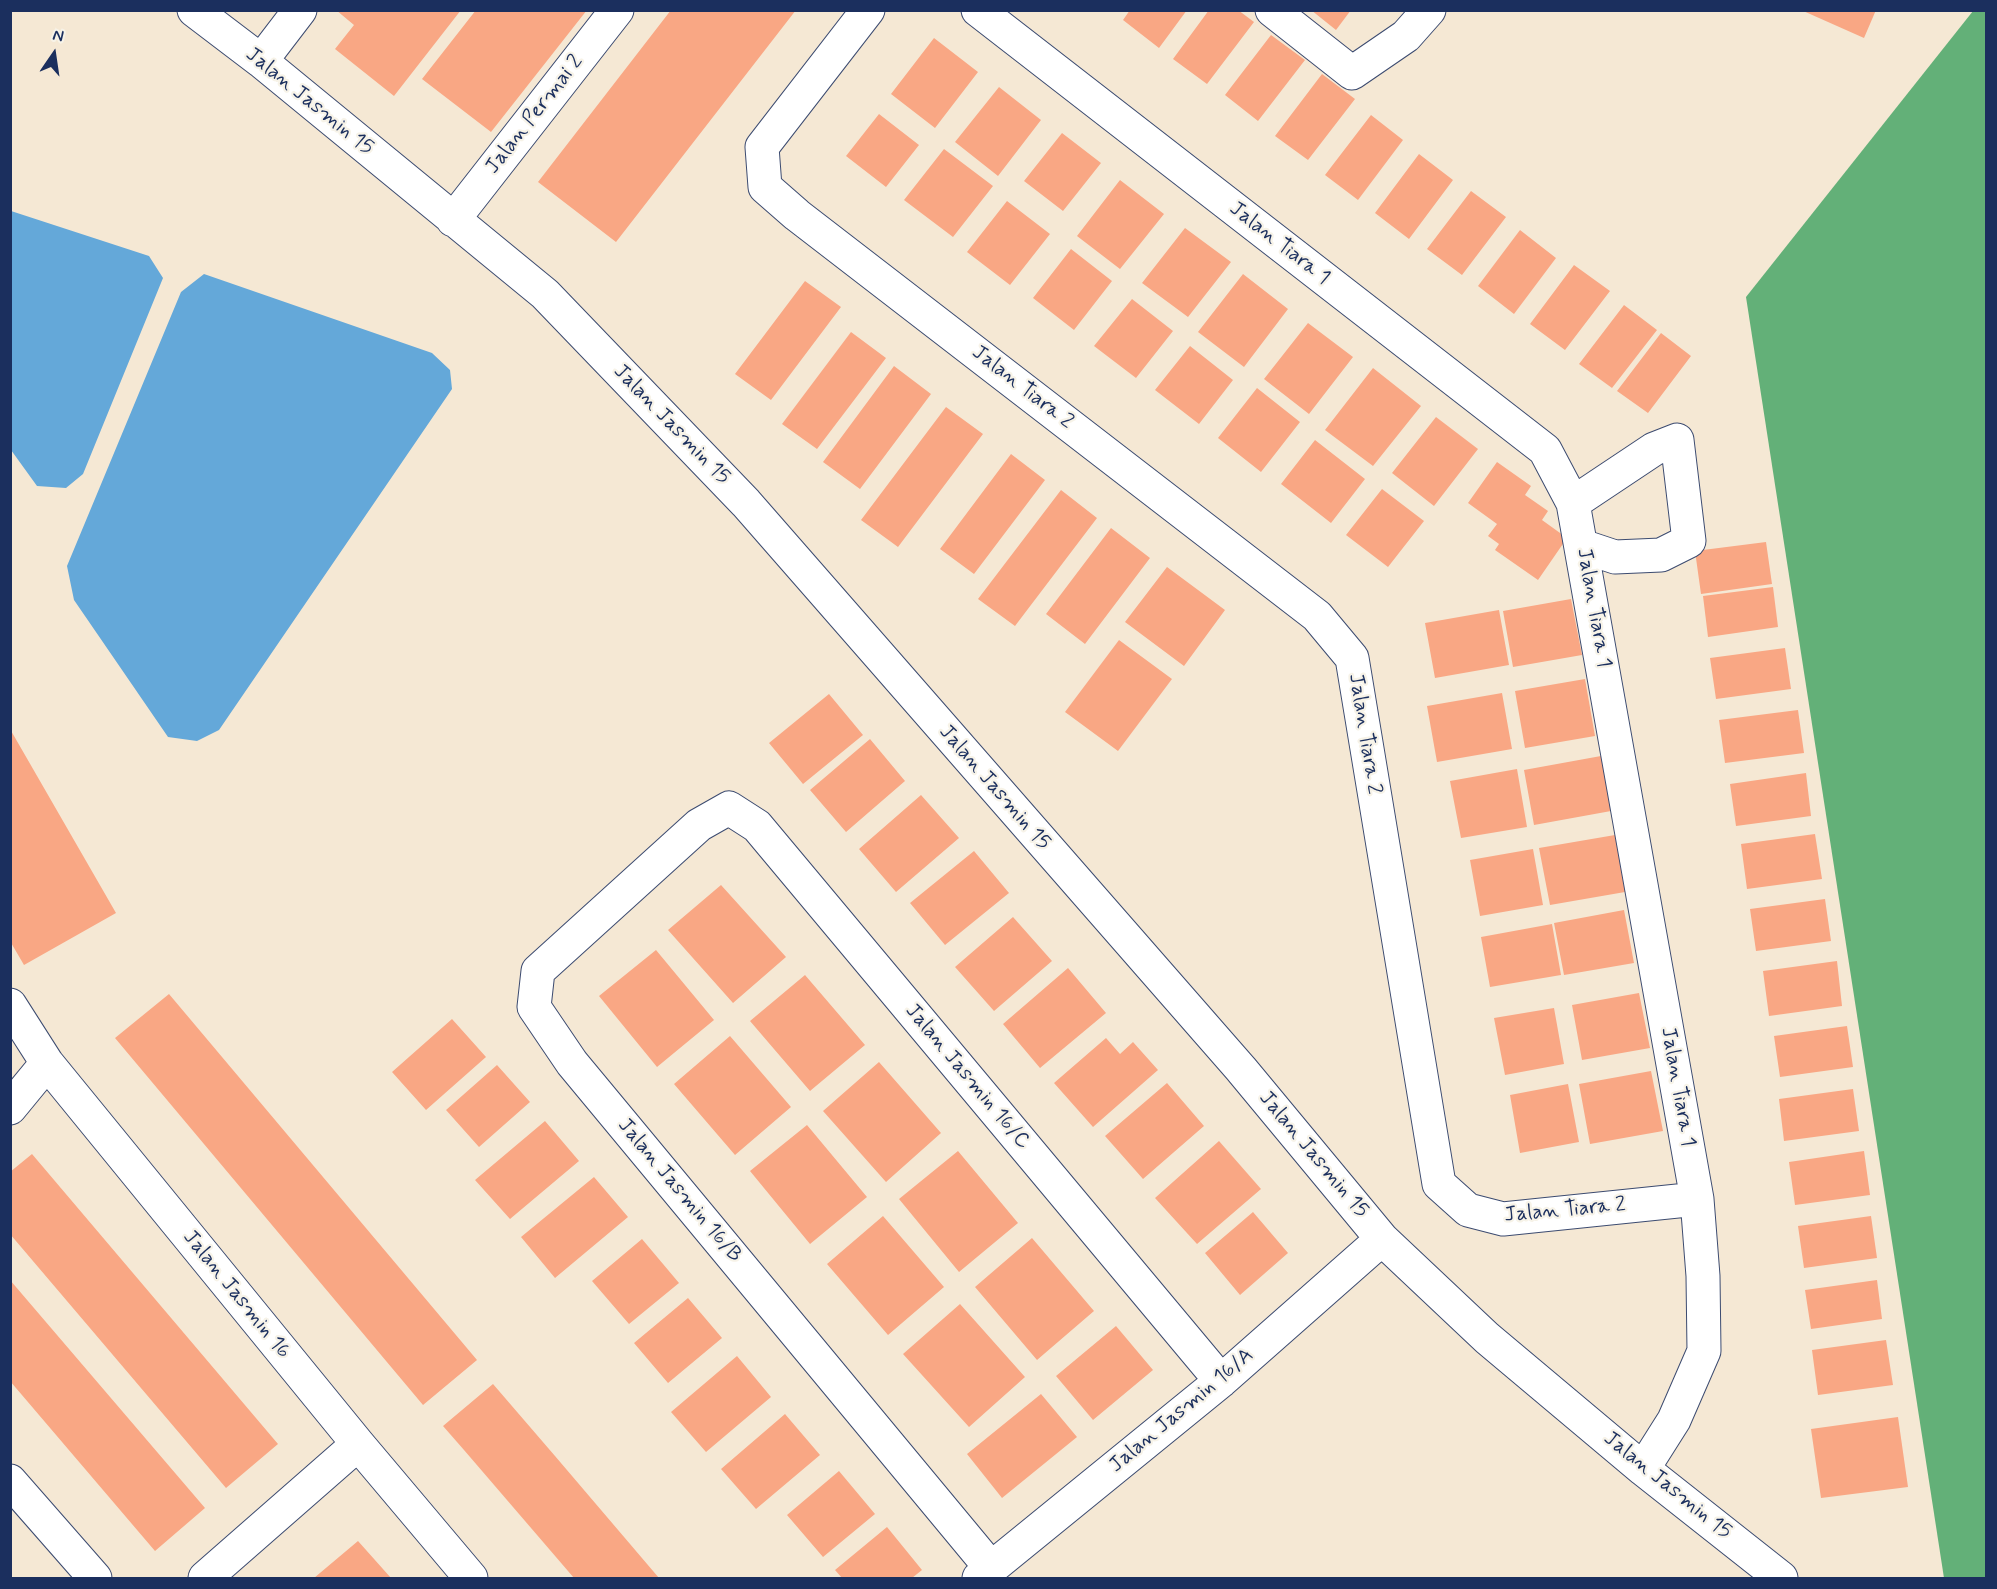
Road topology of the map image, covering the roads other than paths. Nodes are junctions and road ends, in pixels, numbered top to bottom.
1 (194, 10) edge
2 (300, 10) edge
3 (617, 10) edge
4 (868, 10) edge
5 (978, 10) edge
6 (1272, 10) edge
7 (1429, 10) edge
8 (261, 61) junction
9 (453, 220) junction
10 (1573, 503) junction
11 (1582, 546) junction
12 (699, 825) joint
13 (10, 1005) edge
14 (46, 1063) junction
15 (10, 1108) edge
16 (1697, 1199) junction
17 (1382, 1239) junction
18 (1221, 1381) junction
19 (358, 1444) junction
20 (1643, 1469) junction
21 (10, 1481) edge
22 (985, 1573) edge
23 (95, 1578) edge
24 (205, 1578) edge
25 (471, 1578) edge
26 (1781, 1578) edge

1 - 8 street, Jalan Jasmin 15
2 - 8 street
3 - 9 street, Jalan Permai 2
4 - 16 street, Jalan Tiara 2
5 - 10 street, Jalan Tiara 1
6 - 7 street
8 - 9 street, Jalan Jasmin 15
9 - 17 street, Jalan Jasmin 15
10 - 11 street, Jalan Tiara 1
10 - 11 street
11 - 16 street, Jalan Tiara 1
12 - 18 street, Jalan Jasmin 16/C
12 - 22 street, Jalan Jasmin 16/B
13 - 14 street, Jalan Jasmin 16
14 - 15 street
14 - 19 street, Jalan Jasmin 16
16 - 20 street, Jalan Tiara 1
17 - 18 street, Jalan Jasmin 16/A
17 - 20 street, Jalan Jasmin 15
18 - 22 street, Jalan Jasmin 16/A
19 - 24 street
19 - 25 street, Jalan Jasmin 16
20 - 26 street, Jalan Jasmin 15
21 - 23 street

